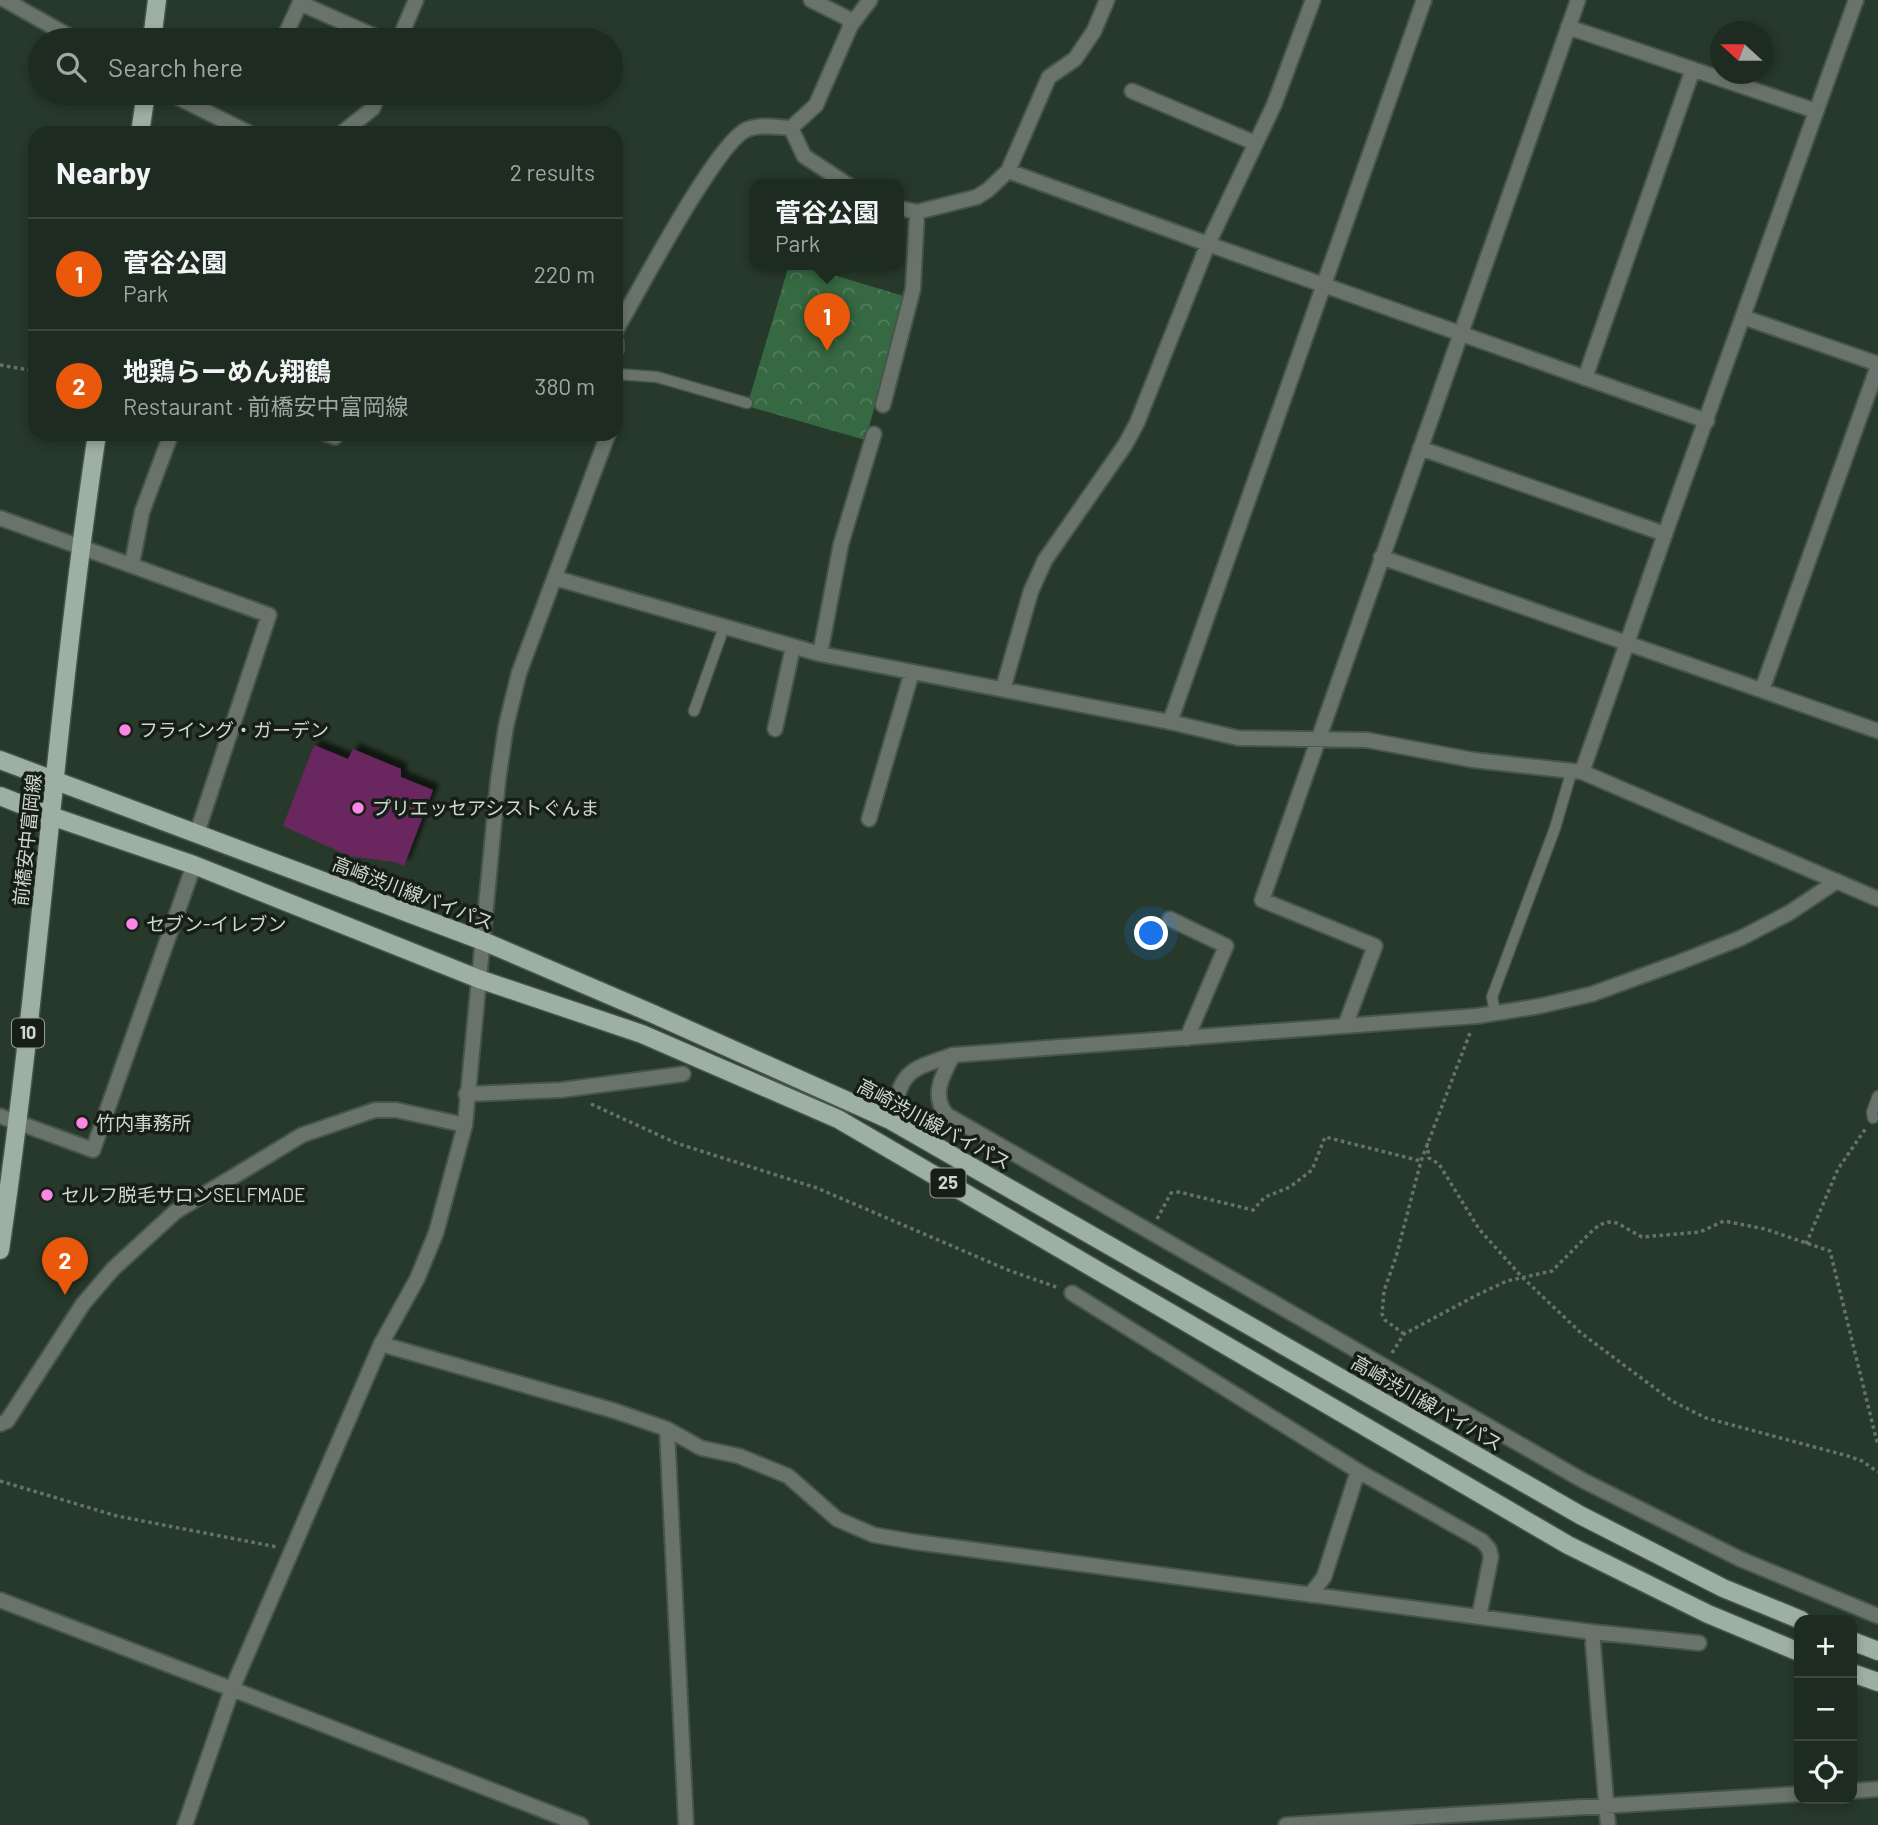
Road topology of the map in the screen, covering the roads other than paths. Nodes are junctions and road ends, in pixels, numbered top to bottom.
1 (5, 0) edge
2 (157, 0) edge
3 (416, 0) edge
4 (811, 0) edge
5 (870, 0) edge
6 (1107, 0) edge
7 (1313, 0) edge
8 (1424, 0) edge
9 (1578, 0) edge
10 (1856, 0) edge
11 (300, 1) edge
12 (851, 25) junction
13 (1569, 27) junction
14 (55, 28) edge
15 (154, 28) edge
16 (288, 28) edge
17 (357, 28) edge
18 (404, 28) edge
19 (1693, 69) junction
20 (1132, 91) dead end
21 (144, 105) edge
22 (193, 105) edge
23 (374, 105) edge
24 (1816, 111) junction
25 (141, 126) edge
26 (235, 126) edge
27 (351, 126) edge
28 (792, 128) junction
29 (1255, 143) junction
30 (1008, 171) junction
31 (839, 179) edge
32 (904, 209) edge
33 (917, 212) junction
34 (1208, 244) junction
35 (1325, 285) junction
36 (1743, 317) junction
37 (623, 318) edge
38 (1460, 333) junction
39 (1878, 365) edge
40 (623, 375) edge
41 (1586, 378) junction
42 (747, 403) dead end
43 (883, 405) dead end
44 (1707, 421) junction
45 (874, 434) dead end
46 (96, 441) edge
47 (168, 441) edge
48 (605, 441) edge
49 (1420, 447) junction
50 (0, 518) edge
51 (1665, 534) junction
52 (80, 546) junction
53 (1381, 557) junction
54 (132, 564) junction
55 (555, 578) junction
56 (723, 627) junction
57 (1627, 643) junction
58 (793, 647) junction
59 (820, 654) junction
60 (912, 672) junction
61 (1003, 689) junction
62 (1762, 690) junction
63 (694, 711) dead end
64 (1170, 722) junction
65 (775, 729) dead end
66 (1878, 731) edge
67 (1317, 739) junction
68 (0, 760) edge
69 (1577, 771) junction
70 (54, 780) junction
71 (0, 796) edge
72 (51, 816) junction
73 (869, 819) dead end
74 (197, 833) junction
75 (194, 865) junction
76 (1838, 881) junction
77 (1878, 899) edge
78 (1170, 919) dead end
79 (483, 942) junction
80 (479, 979) junction
81 (1495, 1012) junction
82 (1345, 1026) junction
83 (1187, 1038) junction
84 (953, 1055) junction
85 (683, 1074) dead end
86 (467, 1094) junction
87 (1878, 1096) edge
88 (0, 1116) edge
89 (1873, 1118) road end
90 (890, 1120) junction
91 (19, 1124) junction
92 (465, 1125) junction
93 (0, 1250) edge
94 (1072, 1293) road end
95 (381, 1345) junction
96 (0, 1424) edge
97 (667, 1429) junction
98 (1357, 1471) junction
99 (1310, 1595) junction
100 (0, 1600) edge
101 (1878, 1616) edge
102 (1479, 1617) junction
103 (1794, 1617) edge
104 (1592, 1632) junction
105 (1699, 1643) dead end
106 (1857, 1643) edge
107 (1794, 1650) edge
108 (1878, 1651) edge
109 (1857, 1675) edge
110 (1878, 1682) edge
111 (232, 1689) junction
112 (1878, 1789) edge
113 (1857, 1790) edge
114 (1794, 1794) edge
115 (1607, 1806) junction
116 (185, 1825) edge
117 (581, 1825) edge
118 (685, 1825) edge
119 (1286, 1825) edge
120 (1608, 1825) edge

1 - 14 street
2 - 15 main road
3 - 18 street
4 - 12 street
5 - 12 street
6 - 30 street
7 - 29 street
8 - 35 street
9 - 13 street
10 - 24 street
11 - 16 street
11 - 17 street
12 - 28 street
13 - 19 street
13 - 38 street
19 - 24 street
19 - 41 street
20 - 29 street
21 - 25 main road
22 - 26 street
23 - 27 street
24 - 36 street
28 - 31 street
28 - 37 street
29 - 34 street
30 - 33 street
30 - 34 street
32 - 33 street
33 - 43 street
34 - 35 street
34 - 61 street
35 - 38 street
35 - 64 street
36 - 39 street
36 - 44 street
38 - 41 street
38 - 49 street
39 - 62 street
40 - 42 lane
41 - 44 street
44 - 51 street
45 - 59 street
46 - 52 main road, 前橋安中富岡線 / 10
47 - 54 street
48 - 55 street
49 - 51 street
49 - 53 street
50 - 52 street
51 - 57 street
52 - 54 street
52 - 70 main road, 前橋安中富岡線 / 10
53 - 57 street
53 - 67 street
54 - 74 street
55 - 56 street
55 - 79 street
56 - 58 street
56 - 63 lane
57 - 62 street
57 - 69 street
58 - 59 street
58 - 65 street
59 - 60 street
60 - 61 street
60 - 73 street
61 - 64 street
62 - 66 street
64 - 67 street
67 - 69 street
67 - 82 street
68 - 70 main road, 高崎渋川線バイパス / 25
69 - 76 street
69 - 81 lane
70 - 72 main road, 前橋安中富岡線 / 10
70 - 74 main road, 高崎渋川線バイパス / 25
71 - 72 main road, 25
72 - 75 main road, 25
72 - 91 main road, 前橋安中富岡線 / 10
74 - 79 main road, 高崎渋川線バイパス / 25
75 - 80 main road, 25
75 - 91 street
76 - 77 street
76 - 81 street
78 - 83 street
79 - 80 street
79 - 90 main road, 高崎渋川線バイパス / 25
80 - 86 street
80 - 107 main road, 25
81 - 82 street
82 - 83 street
83 - 84 street
84 - 90 street
84 - 101 street
85 - 86 street
86 - 92 street
87 - 89 lane
88 - 91 street
90 - 103 main road, 高崎渋川線バイパス / 25
91 - 93 main road, 前橋安中富岡線 / 10
92 - 95 street
92 - 96 street
94 - 98 street
95 - 97 street
95 - 111 street
97 - 99 street
97 - 118 street
98 - 99 street
98 - 102 street
99 - 102 street
100 - 111 street
102 - 104 street
104 - 105 street
104 - 115 street
106 - 108 main road
109 - 110 main road
111 - 116 street
111 - 117 street
112 - 113 street
114 - 115 street
115 - 119 street
115 - 120 street

